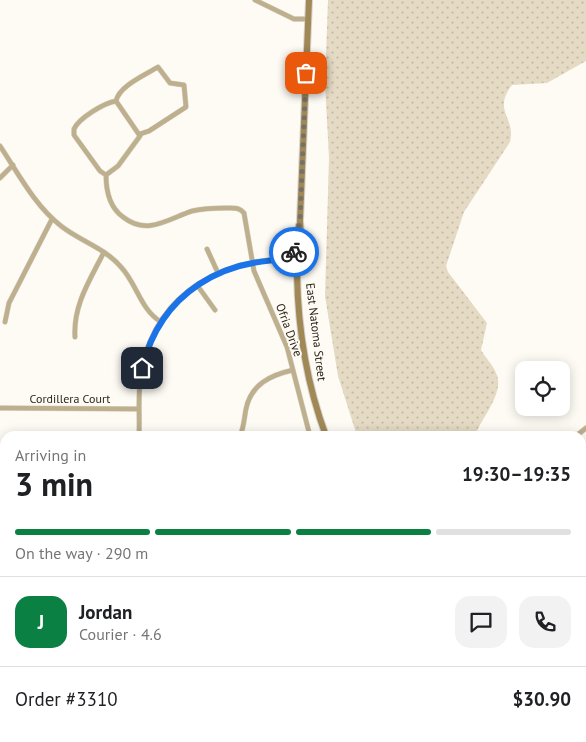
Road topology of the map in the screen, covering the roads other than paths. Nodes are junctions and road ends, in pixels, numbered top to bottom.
1 (255, 0) edge
2 (309, 0) edge
3 (264, 2) edge
4 (308, 19) junction
5 (116, 101) junction
6 (140, 134) junction
7 (0, 146) edge
8 (13, 165) junction
9 (106, 175) junction
10 (0, 178) edge
11 (52, 219) junction
12 (207, 249) dead end
13 (104, 252) junction
14 (297, 260) junction
15 (253, 262) junction
16 (218, 273) junction
17 (198, 285) junction
18 (215, 310) dead end
19 (5, 322) dead end
20 (161, 322) junction
21 (74, 337) dead end
22 (293, 370) junction
23 (0, 408) edge
24 (139, 409) junction
25 (139, 431) edge
26 (241, 431) edge
27 (309, 431) edge
28 (325, 431) edge

1 - 3 street
2 - 4 main road, East Natoma Street
3 - 4 street
4 - 14 main road, East Natoma Street
5 - 6 street
5 - 6 street
5 - 9 street
6 - 9 street
7 - 8 street
8 - 10 street
8 - 11 street
9 - 15 street, Ofria Drive
11 - 13 street
11 - 19 street
12 - 16 street
13 - 20 street
13 - 21 street
14 - 15 street
14 - 28 main road, East Natoma Street
15 - 16 street
15 - 22 street, Ofria Drive
16 - 17 street
17 - 18 street
17 - 20 street
20 - 24 street
22 - 26 street
22 - 27 street, Ofria Drive
23 - 24 street, Cordillera Court
24 - 25 street

